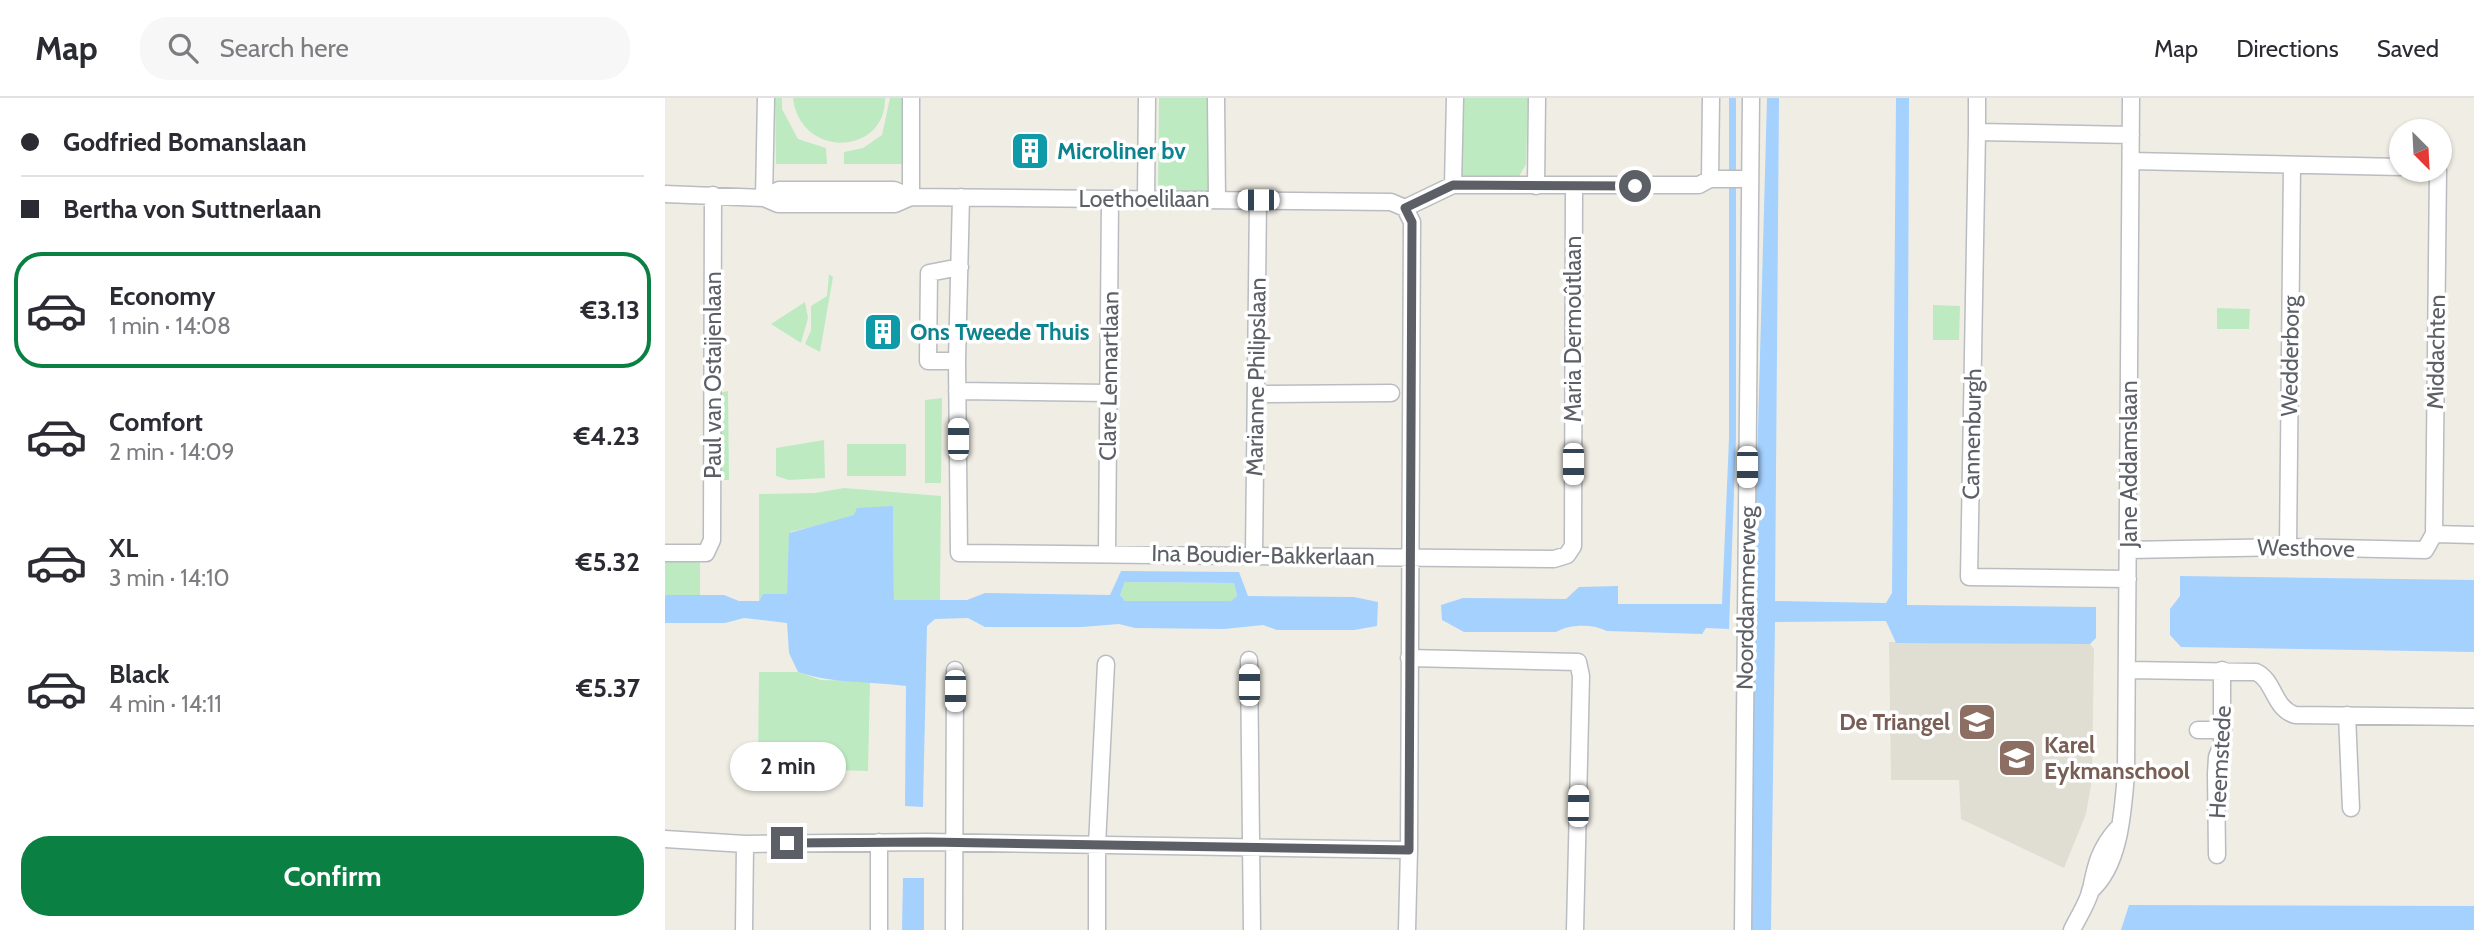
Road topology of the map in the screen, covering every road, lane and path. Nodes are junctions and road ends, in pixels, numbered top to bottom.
1 (766, 98) edge
2 (911, 98) edge
3 (1147, 98) edge
4 (1216, 98) edge
5 (1455, 98) edge
6 (1537, 98) edge
7 (1711, 98) edge
8 (1751, 98) edge
9 (1977, 98) edge
10 (2131, 98) edge
11 (1977, 132) junction
12 (2131, 135) junction
13 (2132, 161) junction
14 (2292, 165) junction
15 (2389, 167) edge
16 (1730, 179) junction
17 (2438, 182) edge
18 (1453, 185) junction
19 (1536, 186) junction
20 (1574, 186) junction
21 (665, 194) edge
22 (713, 195) junction
23 (911, 197) junction
24 (961, 197) junction
25 (764, 198) junction
26 (1110, 199) junction
27 (1146, 200) junction
28 (1217, 200) junction
29 (1258, 200) junction
30 (1405, 208) junction
31 (960, 267) junction
32 (957, 361) junction
33 (957, 391) junction
34 (1108, 393) junction
35 (1391, 393) dead end
36 (1256, 394) junction
37 (2434, 534) junction
38 (2474, 535) edge
39 (2288, 547) junction
40 (2128, 550) junction
41 (665, 553) edge
42 (1107, 553) junction
43 (1254, 554) junction
44 (1567, 555) joint
45 (1410, 558) junction
46 (2129, 579) junction
47 (1409, 657) junction
48 (1249, 660) dead end
49 (1106, 664) dead end
50 (955, 670) dead end
51 (2127, 670) junction
52 (2223, 670) junction
53 (2347, 715) junction
54 (2474, 717) edge
55 (2198, 730) dead end
56 (2223, 730) junction
57 (2351, 808) dead end
58 (665, 839) edge
59 (879, 842) junction
60 (954, 843) junction
61 (745, 844) junction
62 (1097, 845) junction
63 (1251, 847) junction
64 (1409, 850) junction
65 (2217, 855) dead end
66 (744, 930) edge
67 (879, 930) edge
68 (954, 930) edge
69 (1097, 930) edge
70 (1252, 930) edge
71 (1407, 930) edge
72 (1575, 930) edge
73 (1743, 930) edge
74 (2073, 930) edge

1 - 25 street
2 - 23 street
3 - 27 street
4 - 28 street
5 - 18 street
6 - 19 street
7 - 16 street
8 - 16 street, Noorddammerweg
9 - 11 street, Cannenburgh
10 - 12 street, Jane Addamslaan
11 - 12 street
11 - 46 street, Cannenburgh
12 - 13 street, Jane Addamslaan
13 - 14 street
13 - 40 street, Jane Addamslaan
14 - 15 street
14 - 39 street, Wedderborg
16 - 20 street
16 - 73 street, Noorddammerweg
17 - 37 street, Middachten
18 - 19 street
18 - 30 street
19 - 20 street
20 - 44 street, Maria Dermoûtlaan
21 - 22 street, Loethoelilaan
22 - 25 street, Loethoelilaan
22 - 41 street, Paul van Ostaijenlaan
23 - 24 street, Loethoelilaan
23 - 25 street, Loethoelilaan
24 - 26 street, Loethoelilaan
24 - 31 street
26 - 27 street, Loethoelilaan
26 - 34 street, Clare Lennartlaan
27 - 28 street, Loethoelilaan
28 - 29 street, Loethoelilaan
29 - 30 street, Loethoelilaan
29 - 36 street, Marianne Philipslaan
30 - 45 street
31 - 32 street
31 - 32 street
32 - 33 street
33 - 34 street
33 - 42 street, Ina Boudier-Bakkerlaan
34 - 42 street, Clare Lennartlaan
35 - 36 street
36 - 43 street, Marianne Philipslaan
37 - 38 street
37 - 39 street, Westhove
39 - 40 street, Westhove
40 - 46 street, Jane Addamslaan
42 - 43 street, Ina Boudier-Bakkerlaan
43 - 45 street, Ina Boudier-Bakkerlaan
44 - 45 street, Ina Boudier-Bakkerlaan
45 - 47 street
46 - 51 street, Jane Addamslaan
47 - 64 street
47 - 72 street
48 - 63 street
49 - 62 street
50 - 60 street
51 - 52 street
51 - 74 street, Jane Addamslaan
52 - 53 street
52 - 56 street, Heemstede
53 - 54 street
53 - 57 street
55 - 56 street
56 - 65 street, Heemstede
58 - 61 street
59 - 60 street
59 - 61 street
59 - 67 street
60 - 62 street
60 - 68 street
61 - 66 street
62 - 63 street
62 - 69 street
63 - 64 street
63 - 70 street
64 - 71 street

